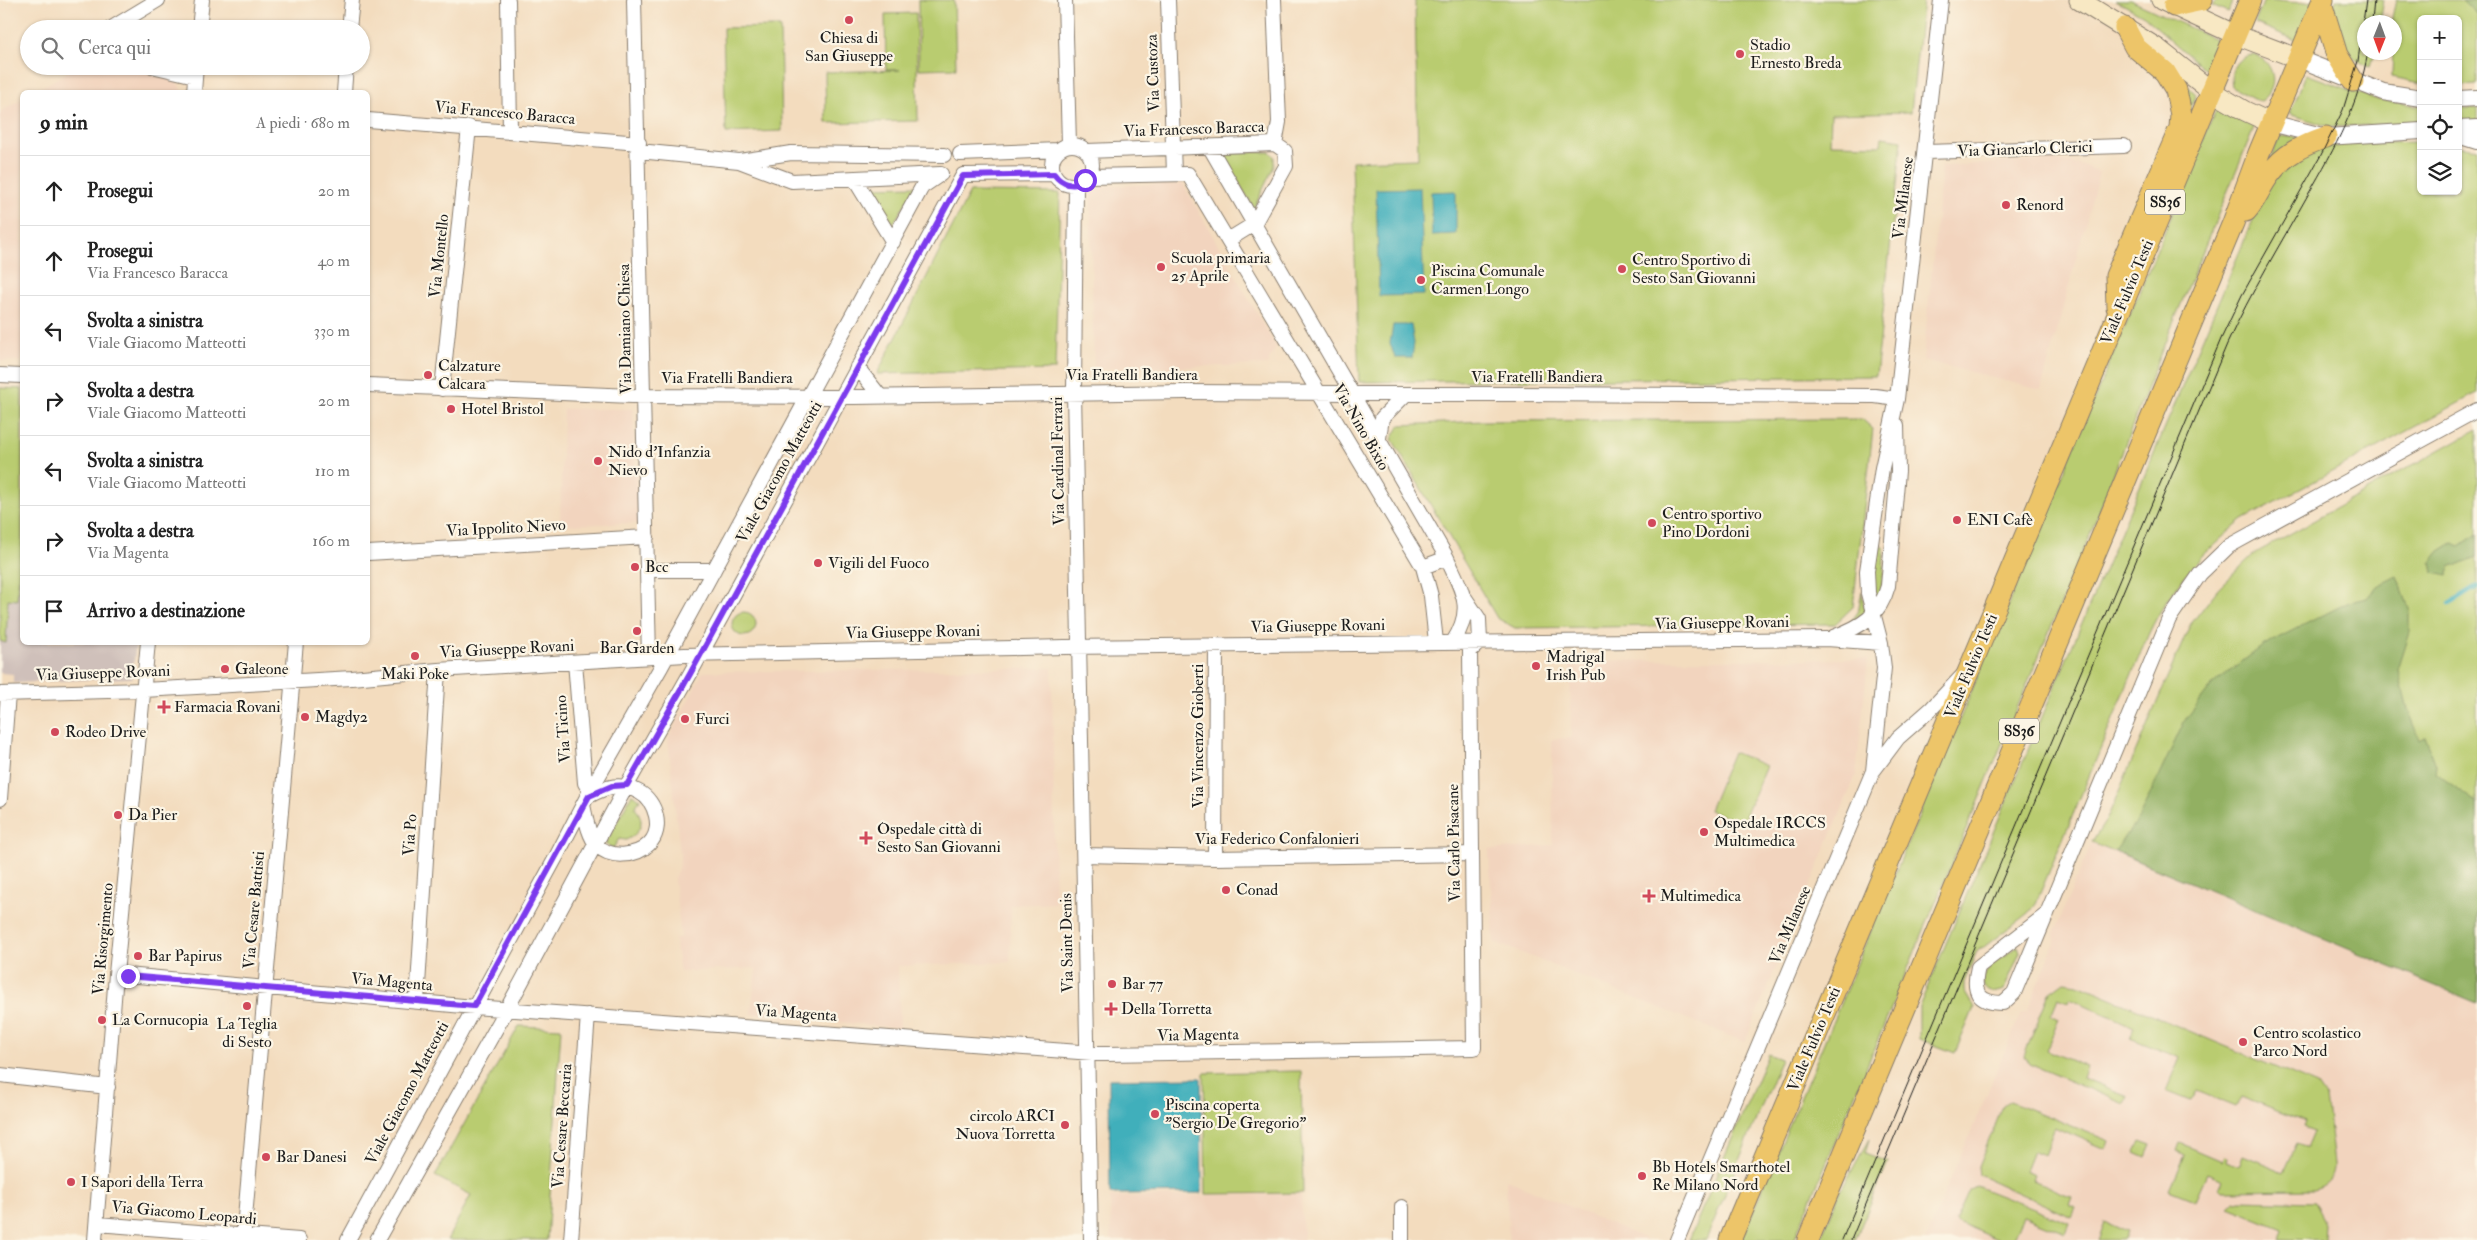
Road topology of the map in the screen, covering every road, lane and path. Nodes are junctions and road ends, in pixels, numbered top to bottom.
1 (158, 0) edge
2 (202, 0) edge
3 (352, 0) edge
4 (508, 0) edge
5 (634, 0) edge
6 (1065, 0) edge
7 (1168, 0) edge
8 (1274, 0) edge
9 (1941, 0) edge
10 (2079, 0) edge
11 (2202, 0) edge
12 (2250, 0) edge
13 (2168, 3) edge
14 (2322, 3) edge
15 (125, 20) edge
16 (200, 20) edge
17 (350, 20) edge
18 (2125, 28) junction
19 (2236, 35) junction
20 (2299, 60) junction
21 (195, 75) edge
22 (345, 75) edge
23 (2353, 81) junction
24 (194, 90) edge
25 (344, 90) edge
26 (2211, 91) junction
27 (2417, 97) edge
28 (2477, 98) edge
29 (2462, 99) edge
30 (370, 120) edge
31 (2272, 122) junction
32 (469, 128) junction
33 (2477, 128) edge
34 (2462, 129) edge
35 (510, 130) junction
36 (2417, 131) edge
37 (2326, 137) junction
38 (2462, 137) edge
39 (2477, 142) edge
40 (1275, 144) junction
41 (1209, 146) junction
42 (2124, 146) dead end
43 (639, 147) junction
44 (1064, 147) junction
45 (1173, 148) junction
46 (1087, 151) junction
47 (1926, 152) junction
48 (960, 154) junction
49 (944, 155) junction
50 (739, 161) junction
51 (941, 174) junction
52 (1054, 174) junction
53 (1181, 174) junction
54 (964, 175) junction
55 (1089, 176) junction
56 (855, 180) junction
57 (1076, 185) junction
58 (2233, 223) junction
59 (1254, 224) junction
60 (1228, 240) junction
61 (893, 242) junction
62 (2118, 312) junction
63 (857, 367) junction
64 (0, 375) edge
65 (20, 376) edge
66 (370, 385) edge
67 (442, 389) junction
68 (1074, 392) junction
69 (1321, 393) junction
70 (1353, 393) junction
71 (1406, 394) junction
72 (643, 396) junction
73 (808, 396) junction
74 (880, 396) junction
75 (840, 397) junction
76 (1897, 399) junction
77 (2477, 410) edge
78 (1379, 438) junction
79 (646, 537) junction
80 (370, 553) edge
81 (1447, 558) junction
82 (1424, 567) junction
83 (647, 570) junction
84 (714, 570) junction
85 (1466, 598) junction
86 (1875, 613) junction
87 (1827, 639) junction
88 (1436, 642) junction
89 (1454, 642) junction
90 (1480, 642) junction
91 (1881, 643) junction
92 (148, 645) edge
93 (296, 645) edge
94 (1216, 645) junction
95 (1080, 646) junction
96 (700, 654) junction
97 (666, 656) junction
98 (649, 657) junction
99 (575, 662) junction
100 (1970, 667) junction
101 (438, 670) junction
102 (293, 681) junction
103 (144, 690) junction
104 (4, 694) edge
105 (1874, 771) junction
106 (627, 785) junction
107 (587, 797) junction
108 (0, 799) edge
109 (597, 845) junction
110 (1471, 854) junction
111 (1084, 855) junction
112 (1215, 858) junction
113 (2047, 914) junction
114 (116, 974) junction
115 (264, 988) junction
116 (417, 1001) junction
117 (474, 1006) junction
118 (507, 1008) junction
119 (588, 1015) junction
120 (1474, 1048) joint
121 (1087, 1053) junction
122 (0, 1075) edge
123 (108, 1087) junction
124 (1402, 1207) dead end
125 (97, 1224) junction
126 (243, 1238) edge
127 (95, 1240) edge
128 (299, 1240) edge
129 (348, 1240) edge
130 (377, 1240) edge
131 (570, 1240) edge
132 (1091, 1240) edge
133 (1402, 1240) edge
134 (1677, 1240) edge
135 (1730, 1240) edge
136 (1808, 1240) edge

1 - 15 street
2 - 16 street
3 - 17 street
4 - 35 street
5 - 43 street, Via Damiano Chiesa
6 - 44 street
7 - 45 street, Via Custoza
8 - 40 street
9 - 47 street, Via Milanese
10 - 18 main road
11 - 13 main road
12 - 19 main road, Viale Fulvio Testi
13 - 19 main road
14 - 20 main road
14 - 23 main road
18 - 26 main road
18 - 62 main road
19 - 20 main road
19 - 26 main road, Viale Fulvio Testi
20 - 23 street
20 - 31 main road
21 - 24 street
22 - 25 street
23 - 27 street
26 - 31 main road
26 - 62 main road, Viale Fulvio Testi / SS36
28 - 29 street
30 - 32 street, Via Francesco Baracca
31 - 37 street
31 - 58 main road, SS36
32 - 35 street, Via Francesco Baracca
32 - 67 street, Via Montello
33 - 34 street
35 - 43 street, Via Francesco Baracca
36 - 37 street
37 - 58 main road
38 - 39 street
40 - 41 street, Via Francesco Baracca
40 - 59 street, Via Francesco Baracca
41 - 45 street, Via Francesco Baracca
41 - 59 street, Via Nino Bixio
42 - 47 street, Via Giancarlo Clerici
43 - 50 street, Via Francesco Baracca
43 - 72 street, Via Damiano Chiesa
44 - 46 street
44 - 48 street
44 - 52 street
45 - 46 street, Via Francesco Baracca
45 - 53 street, Via Custoza
46 - 55 street
47 - 76 street, Via Milanese
48 - 49 street
48 - 54 street
49 - 50 street, Via Francesco Baracca
49 - 51 street
50 - 56 street, Via Francesco Baracca
51 - 54 street
51 - 56 street, Via Francesco Baracca
51 - 61 street, Viale Giacomo Matteotti
52 - 54 street
52 - 57 street
53 - 55 street
53 - 60 street, Via Nino Bixio
54 - 63 street, Viale Giacomo Matteotti
55 - 57 street
56 - 61 street
57 - 68 street, Via Cardinal Ferrari
58 - 136 main road, SS36
59 - 60 street
59 - 70 street, Via Nino Bixio
60 - 69 street, Via Nino Bixio
61 - 73 street, Viale Giacomo Matteotti
62 - 100 main road, Viale Fulvio Testi / SS36
63 - 74 street
63 - 75 street, Viale Giacomo Matteotti
64 - 65 street
66 - 67 street, Via Fratelli Bandiera
67 - 72 street, Via Fratelli Bandiera
68 - 69 street, Via Fratelli Bandiera
68 - 74 street, Via Fratelli Bandiera
68 - 95 street, Via Cardinal Ferrari
69 - 70 street, Via Fratelli Bandiera
69 - 82 street, Via Nino Bixio
70 - 71 street, Via Fratelli Bandiera
70 - 78 street, Via Nino Bixio
71 - 76 street, Via Fratelli Bandiera
71 - 78 street, Via Nino Bixio
72 - 73 street, Via Fratelli Bandiera
72 - 79 street, Via Damiano Chiesa
73 - 75 street, Via Fratelli Bandiera
73 - 84 street, Viale Giacomo Matteotti
74 - 75 street, Via Fratelli Bandiera
75 - 96 street, Viale Giacomo Matteotti
76 - 86 street, Via Milanese
76 - 86 street, Via Milanese
77 - 113 street
78 - 81 street, Via Nino Bixio
79 - 80 street, Via Ippolito Nievo
79 - 83 street, Via Damiano Chiesa
81 - 82 street
81 - 85 street, Via Nino Bixio
82 - 88 street, Via Nino Bixio
83 - 84 street
83 - 98 street, Via Damiano Chiesa
84 - 97 street, Viale Giacomo Matteotti
85 - 89 street
85 - 90 street, Via Nino Bixio
86 - 87 street, Via Giuseppe Rovani
86 - 91 street, Via Milanese
87 - 90 street, Via Giuseppe Rovani
87 - 91 street, Via Giuseppe Rovani
88 - 89 street, Via Giuseppe Rovani
88 - 94 street, Via Giuseppe Rovani
89 - 90 street, Via Giuseppe Rovani
90 - 110 street, Via Carlo Pisacane
91 - 105 street, Via Milanese
92 - 103 street, Via Risorgimento
93 - 102 street, Via Cesare Battisti
94 - 95 street, Via Giuseppe Rovani
94 - 112 street, Via Vincenzo Gioberti
95 - 96 street, Via Giuseppe Rovani
95 - 111 street, Via Saint Denis
96 - 97 street, Via Giuseppe Rovani
96 - 106 street, Viale Giacomo Matteotti
97 - 98 street, Via Giuseppe Rovani
97 - 107 street, Viale Giacomo Matteotti
98 - 99 street, Via Giuseppe Rovani
99 - 101 street, Via Giuseppe Rovani
99 - 107 street, Via Ticino
100 - 105 street
100 - 135 main road, Viale Fulvio Testi / SS36
101 - 102 street, Via Giuseppe Rovani
101 - 116 street, Via Po
102 - 103 street, Via Giuseppe Rovani
102 - 115 street, Via Cesare Battisti
103 - 104 street, Via Giuseppe Rovani
103 - 114 street, Via Risorgimento
104 - 108 street
105 - 134 street, Via Milanese
106 - 107 street
106 - 109 street, Viale Giacomo Matteotti
106 - 109 street
107 - 109 street
107 - 117 street, Viale Giacomo Matteotti
109 - 118 street, Viale Giacomo Matteotti
110 - 112 street, Via Federico Confalonieri
110 - 120 street, Via Carlo Pisacane
111 - 112 street, Via Federico Confalonieri
111 - 121 street, Via Saint Denis
113 - 113 street
114 - 115 street, Via Magenta
114 - 123 street, Via Risorgimento
115 - 116 street, Via Magenta
115 - 126 street, Via Cesare Battisti
116 - 117 street, Via Magenta
117 - 118 street, Via Magenta
117 - 129 street, Viale Giacomo Matteotti
118 - 119 street, Via Magenta
118 - 130 street, Viale Giacomo Matteotti
119 - 121 street, Via Magenta
119 - 131 street, Via Cesare Beccaria
120 - 121 street, Via Magenta
121 - 132 street, Via Saint Denis
122 - 123 street
123 - 125 street, Via Risorgimento
124 - 133 street
125 - 126 street, Via Giacomo Leopardi
125 - 127 street, Via Risorgimento
126 - 128 street, Via Giacomo Leopardi

